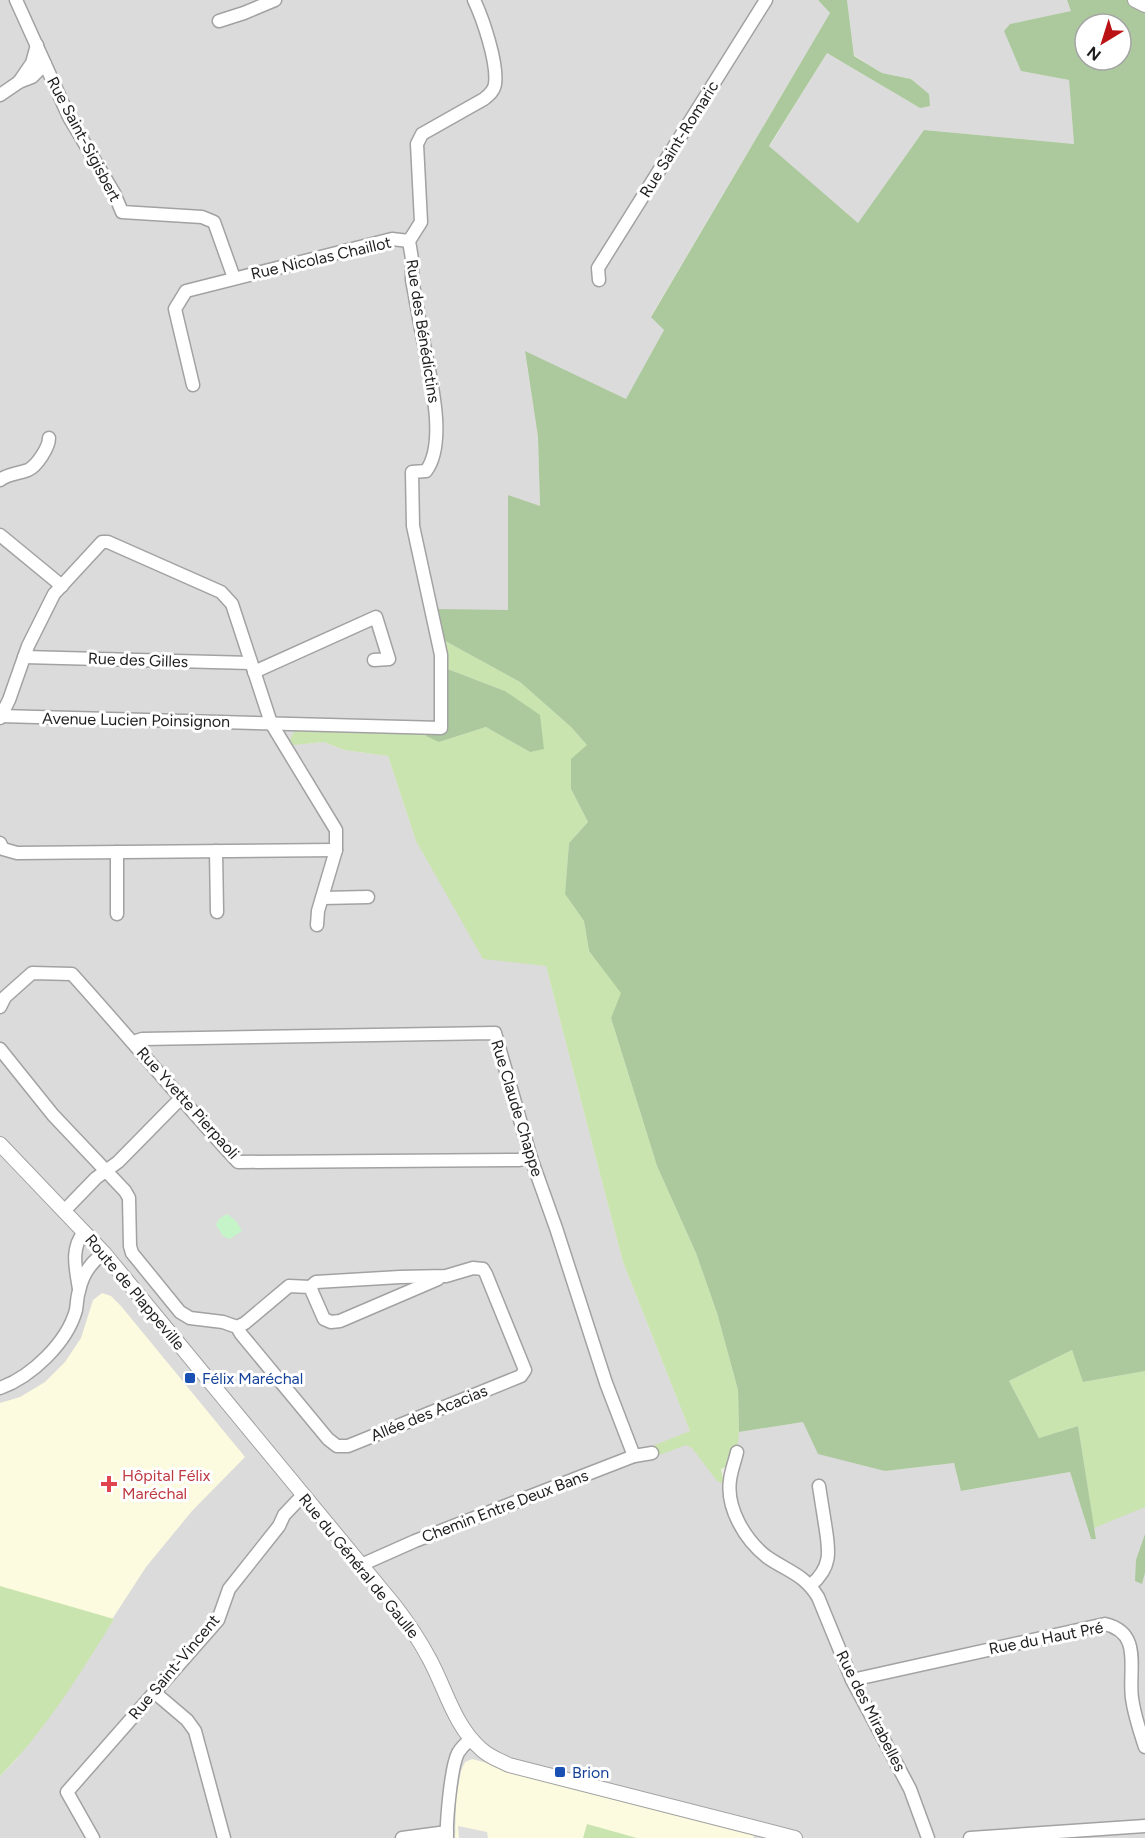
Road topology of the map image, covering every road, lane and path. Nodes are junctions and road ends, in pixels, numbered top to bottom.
1 (16, 0) edge
2 (275, 0) edge
3 (474, 0) edge
4 (765, 0) edge
5 (1136, 0) edge
6 (1145, 5) edge
7 (219, 21) dead end
8 (37, 45) junction
9 (45, 64) junction
10 (19, 82) junction
11 (0, 95) edge
12 (122, 212) joint
13 (409, 241) junction
14 (234, 278) junction
15 (599, 280) dead end
16 (193, 385) dead end
17 (49, 438) dead end
18 (0, 480) edge
19 (0, 535) edge
20 (62, 586) junction
21 (441, 655) joint
22 (24, 657) junction
23 (374, 660) dead end
24 (253, 667) junction
25 (0, 716) edge
26 (271, 723) junction
27 (0, 843) edge
28 (336, 850) junction
29 (216, 851) junction
30 (117, 852) junction
31 (368, 897) dead end
32 (322, 898) junction
33 (217, 912) dead end
34 (117, 914) dead end
35 (316, 925) dead end
36 (0, 1007) edge
37 (133, 1042) junction
38 (0, 1049) edge
39 (180, 1099) junction
40 (0, 1144) edge
41 (531, 1158) junction
42 (106, 1171) junction
43 (64, 1211) junction
44 (84, 1232) junction
45 (104, 1253) junction
46 (446, 1276) junction
47 (310, 1287) junction
48 (79, 1290) junction
49 (237, 1326) junction
50 (0, 1388) edge
51 (263, 1446) joint
52 (737, 1452) dead end
53 (652, 1453) dead end
54 (634, 1456) junction
55 (819, 1486) dead end
56 (303, 1496) junction
57 (361, 1565) junction
58 (811, 1586) junction
59 (852, 1680) junction
60 (154, 1692) junction
61 (471, 1739) junction
62 (1144, 1746) edge
63 (1145, 1826) edge
64 (758, 1833) edge
65 (447, 1835) edge
66 (93, 1838) edge
67 (224, 1838) edge
68 (402, 1838) edge
69 (795, 1838) edge
70 (927, 1838) edge
71 (970, 1838) edge

1 - 8 street, Rue Saint-Sigisbert
2 - 7 street
3 - 13 street, Rue des Bénédictins
4 - 15 street, Rue Saint-Romaric
5 - 6 street
8 - 9 street, Rue Saint-Sigisbert
8 - 10 street
9 - 10 street
9 - 12 street, Rue Saint-Sigisbert
10 - 11 street
12 - 14 street, Rue Nicolas Chaillot
13 - 14 street, Rue Nicolas Chaillot
13 - 21 street, Rue des Bénédictins
14 - 16 street, Rue Nicolas Chaillot
17 - 18 street
19 - 20 street
20 - 22 street
20 - 24 street
21 - 26 street, Avenue Lucien Poinsignon
22 - 24 street, Rue des Gilles
22 - 25 street
23 - 24 street
24 - 26 street
25 - 26 street, Avenue Lucien Poinsignon
26 - 28 street
27 - 30 street
28 - 29 street
28 - 32 street
29 - 30 street
29 - 33 street
30 - 34 street
31 - 32 street
32 - 35 street
36 - 37 street, Rue Yvette Pierpaoli
37 - 39 street, Rue Yvette Pierpaoli
37 - 41 street, Rue Claude Chappe
38 - 42 street
39 - 41 street, Rue Yvette Pierpaoli
39 - 42 street
40 - 43 street, Route de Plappeville
41 - 54 street, Rue Claude Chappe
42 - 43 street
42 - 49 street
43 - 44 street, Route de Plappeville
44 - 45 street, Route de Plappeville
44 - 48 street
45 - 48 street
45 - 51 street, Route de Plappeville
46 - 47 street, Allée des Acacias
46 - 47 street, Allée des Acacias
46 - 49 street, Allée des Acacias
47 - 49 street, Allée des Acacias
48 - 50 street
51 - 56 street, Rue du Général de Gaulle
52 - 58 street, Rue des Mirabelles
53 - 54 street, Chemin Entre Deux Bans
54 - 57 street, Chemin Entre Deux Bans
55 - 58 street
56 - 57 street, Rue du Général de Gaulle
56 - 60 street, Rue Saint-Vincent
57 - 61 street, Rue du Général de Gaulle
58 - 59 street, Rue des Mirabelles
59 - 62 street, Rue du Haut Pré
59 - 70 street, Rue des Mirabelles
60 - 66 street, Rue Saint-Vincent
60 - 67 street
61 - 64 street, Rue du Général de Gaulle
61 - 65 street
63 - 71 street
64 - 69 street, Rue du Général de Gaulle
65 - 68 street

